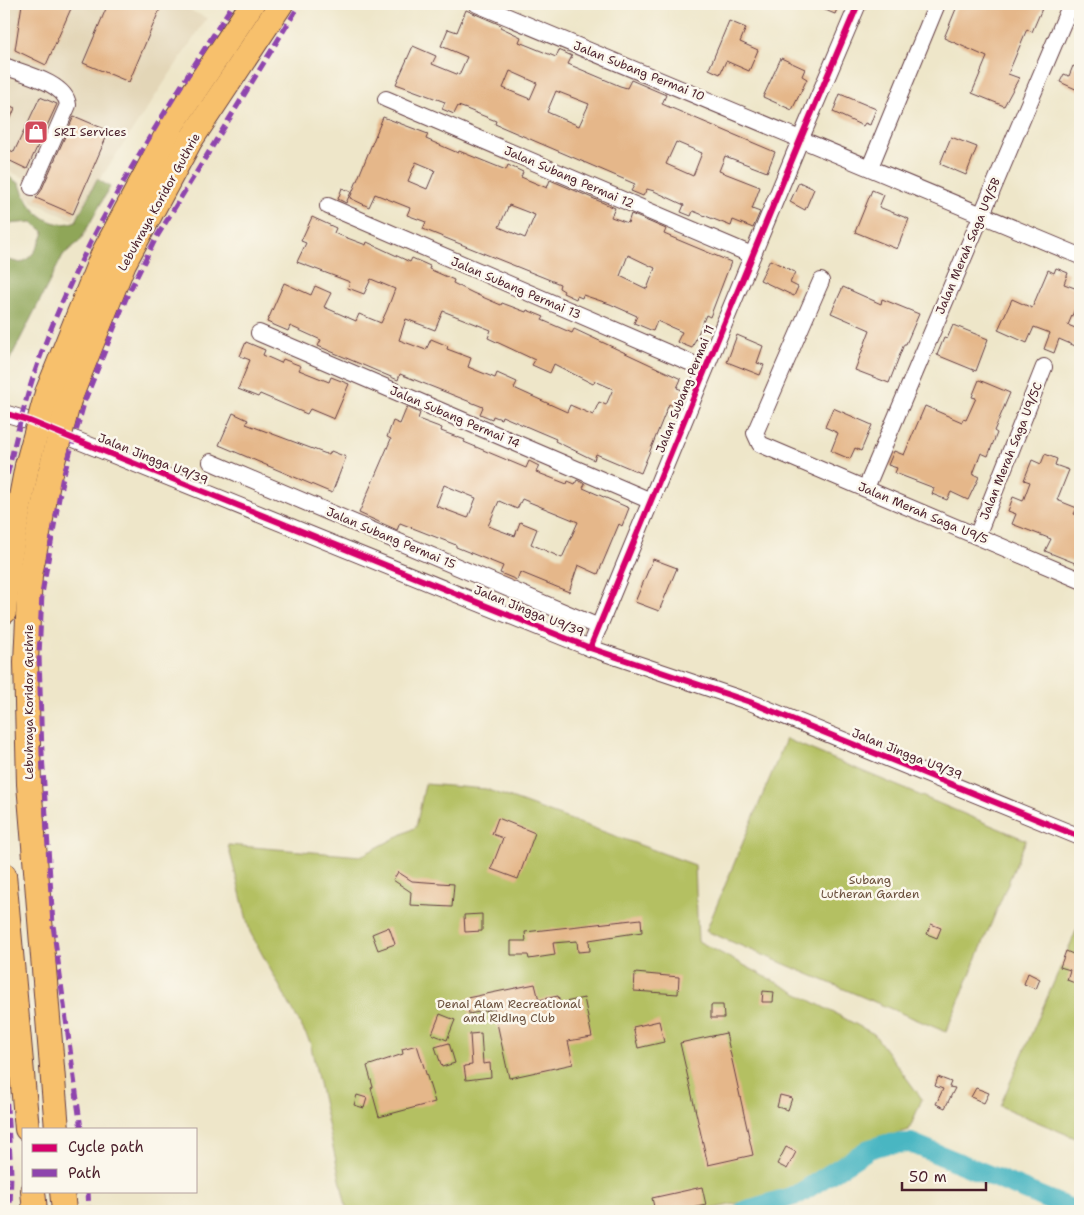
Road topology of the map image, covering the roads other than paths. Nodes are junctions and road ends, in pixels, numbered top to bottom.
1 (252, 4) edge
2 (281, 4) edge
3 (477, 4) edge
4 (858, 4) edge
5 (937, 4) edge
6 (1071, 4) edge
7 (4, 66) edge
8 (386, 99) dead end
9 (801, 138) junction
10 (870, 167) junction
11 (32, 187) dead end
12 (328, 206) dead end
13 (981, 214) junction
14 (752, 254) junction
15 (1080, 256) edge
16 (820, 281) dead end
17 (259, 333) dead end
18 (1044, 367) dead end
19 (705, 370) junction
20 (4, 407) edge
21 (4, 413) edge
22 (27, 420) junction
23 (211, 462) dead end
24 (866, 488) junction
25 (651, 501) junction
26 (977, 536) junction
27 (1080, 580) edge
28 (4, 612) edge
29 (599, 627) junction
30 (590, 648) junction
31 (1080, 837) edge
32 (4, 875) edge
33 (27, 1128) edge
34 (57, 1128) edge
35 (33, 1192) edge
36 (62, 1192) edge
37 (35, 1211) edge
38 (64, 1211) edge

1 - 28 highway, Lebuhraya Koridor Guthrie, bridge
2 - 34 highway, Lebuhraya Koridor Guthrie, bridge
3 - 9 street, Jalan Subang Permai 10
4 - 9 street, Jalan Subang Permai 11
5 - 10 street
6 - 13 street, Jalan Merah Saga U9/5B
7 - 11 street
8 - 14 street, Jalan Subang Permai 12
9 - 10 street, Jalan Subang Permai 10
9 - 14 street, Jalan Subang Permai 11
10 - 13 street, Jalan Subang Permai 10
12 - 19 street, Jalan Subang Permai 13
13 - 15 street, Jalan Subang Permai 10
13 - 24 street, Jalan Merah Saga U9/5B
14 - 19 street, Jalan Subang Permai 11
16 - 24 street, Jalan Merah Saga U9/5
17 - 25 street, Jalan Subang Permai 14
18 - 26 street, Jalan Merah Saga U9/5C
19 - 25 street, Jalan Subang Permai 11
20 - 22 street, Jalan Jingga U9/39
21 - 22 street, Jalan Jingga U9/39
22 - 30 street, Jalan Jingga U9/39
23 - 29 street, Jalan Subang Permai 15
24 - 26 street, Jalan Merah Saga U9/5
25 - 29 street, Jalan Subang Permai 11
26 - 27 street, Jalan Merah Saga U9/5
29 - 30 street, Jalan Subang Permai 11
30 - 31 street, Jalan Jingga U9/39
32 - 33 highway
35 - 37 highway
36 - 38 highway

